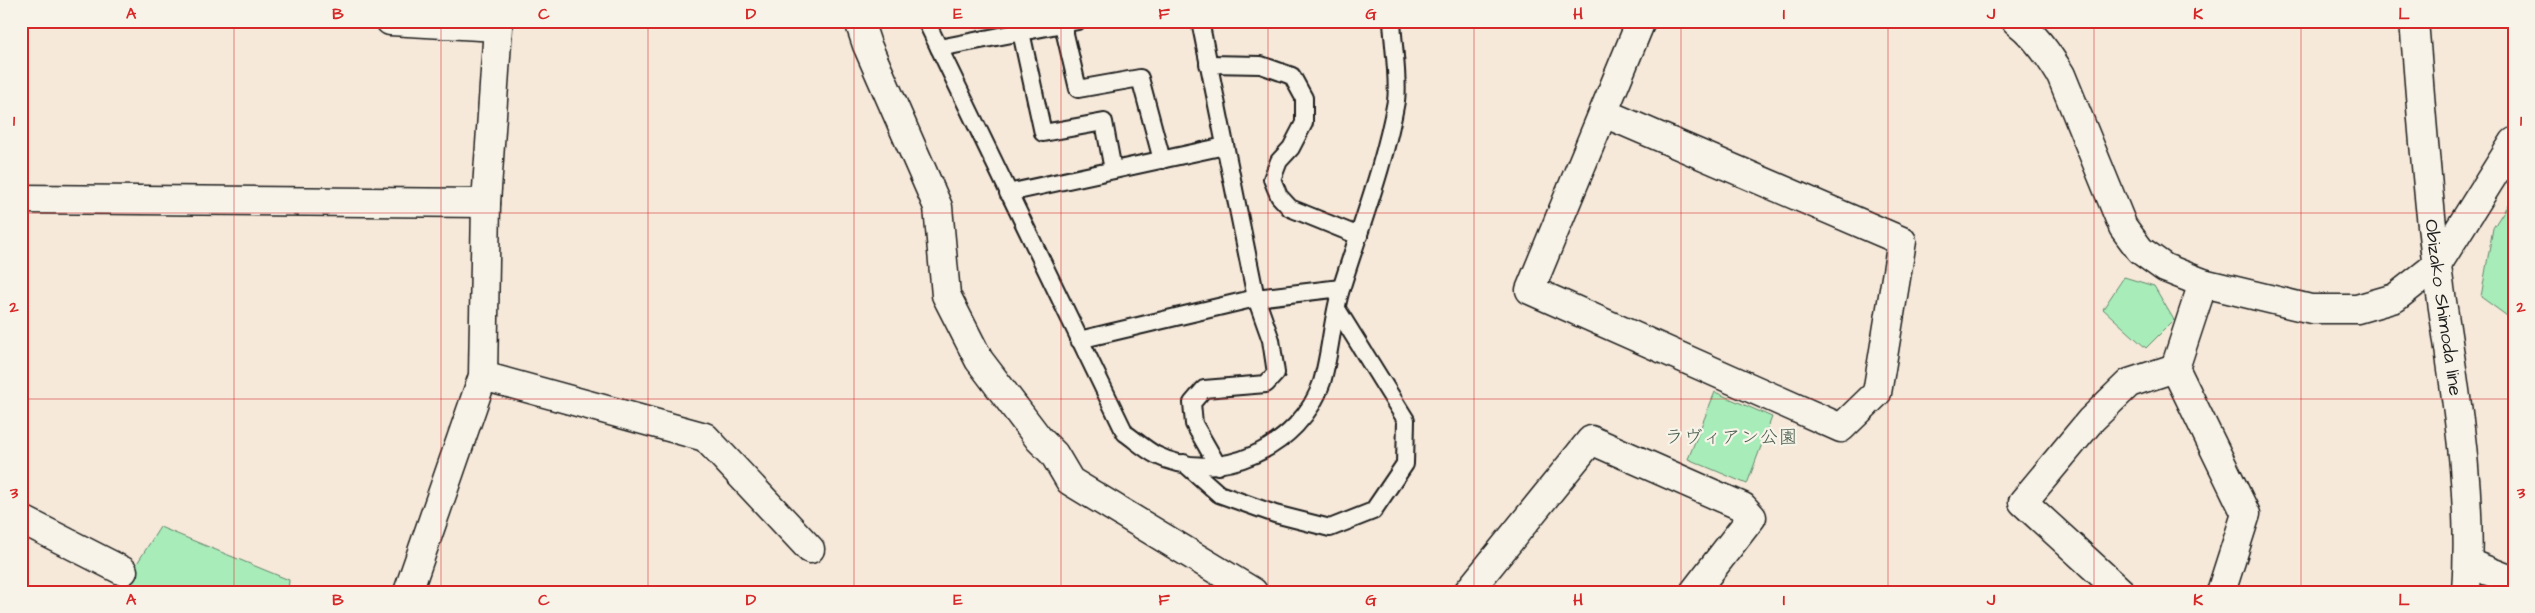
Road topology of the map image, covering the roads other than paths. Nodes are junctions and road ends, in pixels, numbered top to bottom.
1 (390, 21) edge
2 (860, 21) edge
3 (926, 21) edge
4 (1200, 21) edge
5 (1392, 21) edge
6 (1641, 21) edge
7 (2016, 21) edge
8 (2414, 21) edge
9 (1068, 22) edge
10 (1021, 32) junction
11 (938, 48) junction
12 (1208, 64) junction
13 (1604, 113) junction
14 (2514, 142) edge
15 (1225, 146) junction
16 (1162, 160) junction
17 (1113, 170) junction
18 (1008, 193) junction
19 (21, 199) edge
20 (486, 203) junction
21 (1359, 236) junction
22 (2437, 265) junction
23 (2203, 283) junction
24 (1341, 288) junction
25 (1256, 298) junction
26 (1337, 309) junction
27 (1079, 340) junction
28 (2176, 368) junction
29 (483, 376) junction
30 (1184, 463) junction
31 (1218, 466) junction
32 (21, 519) edge
33 (810, 549) dead end
34 (2468, 563) junction
35 (123, 571) dead end
36 (2514, 581) edge
37 (408, 592) edge
38 (1253, 592) edge
39 (1468, 592) edge
40 (1694, 592) edge
41 (2121, 592) edge
42 (2221, 592) edge
43 (2466, 592) edge

1 - 20 street
2 - 38 street
3 - 11 lane
4 - 12 lane
5 - 21 lane
6 - 13 street
7 - 23 street
8 - 22 street, Obizako Shimoda line
9 - 10 lane
9 - 16 lane
10 - 11 lane
10 - 17 lane
11 - 18 lane
12 - 15 lane
12 - 21 lane
13 - 13 street
14 - 22 street
15 - 16 lane
15 - 25 lane
16 - 17 lane
17 - 18 lane
18 - 27 lane
19 - 20 street
20 - 29 street
21 - 24 lane
22 - 23 street
22 - 34 street, Obizako Shimoda line
23 - 28 street
24 - 25 lane
24 - 26 lane
25 - 27 lane
25 - 31 lane
26 - 30 lane
26 - 31 lane
27 - 30 lane
28 - 41 street
28 - 42 street
29 - 33 street
29 - 37 street
30 - 31 lane
32 - 35 street
34 - 36 street
34 - 43 street, Obizako Shimoda line
39 - 40 street

